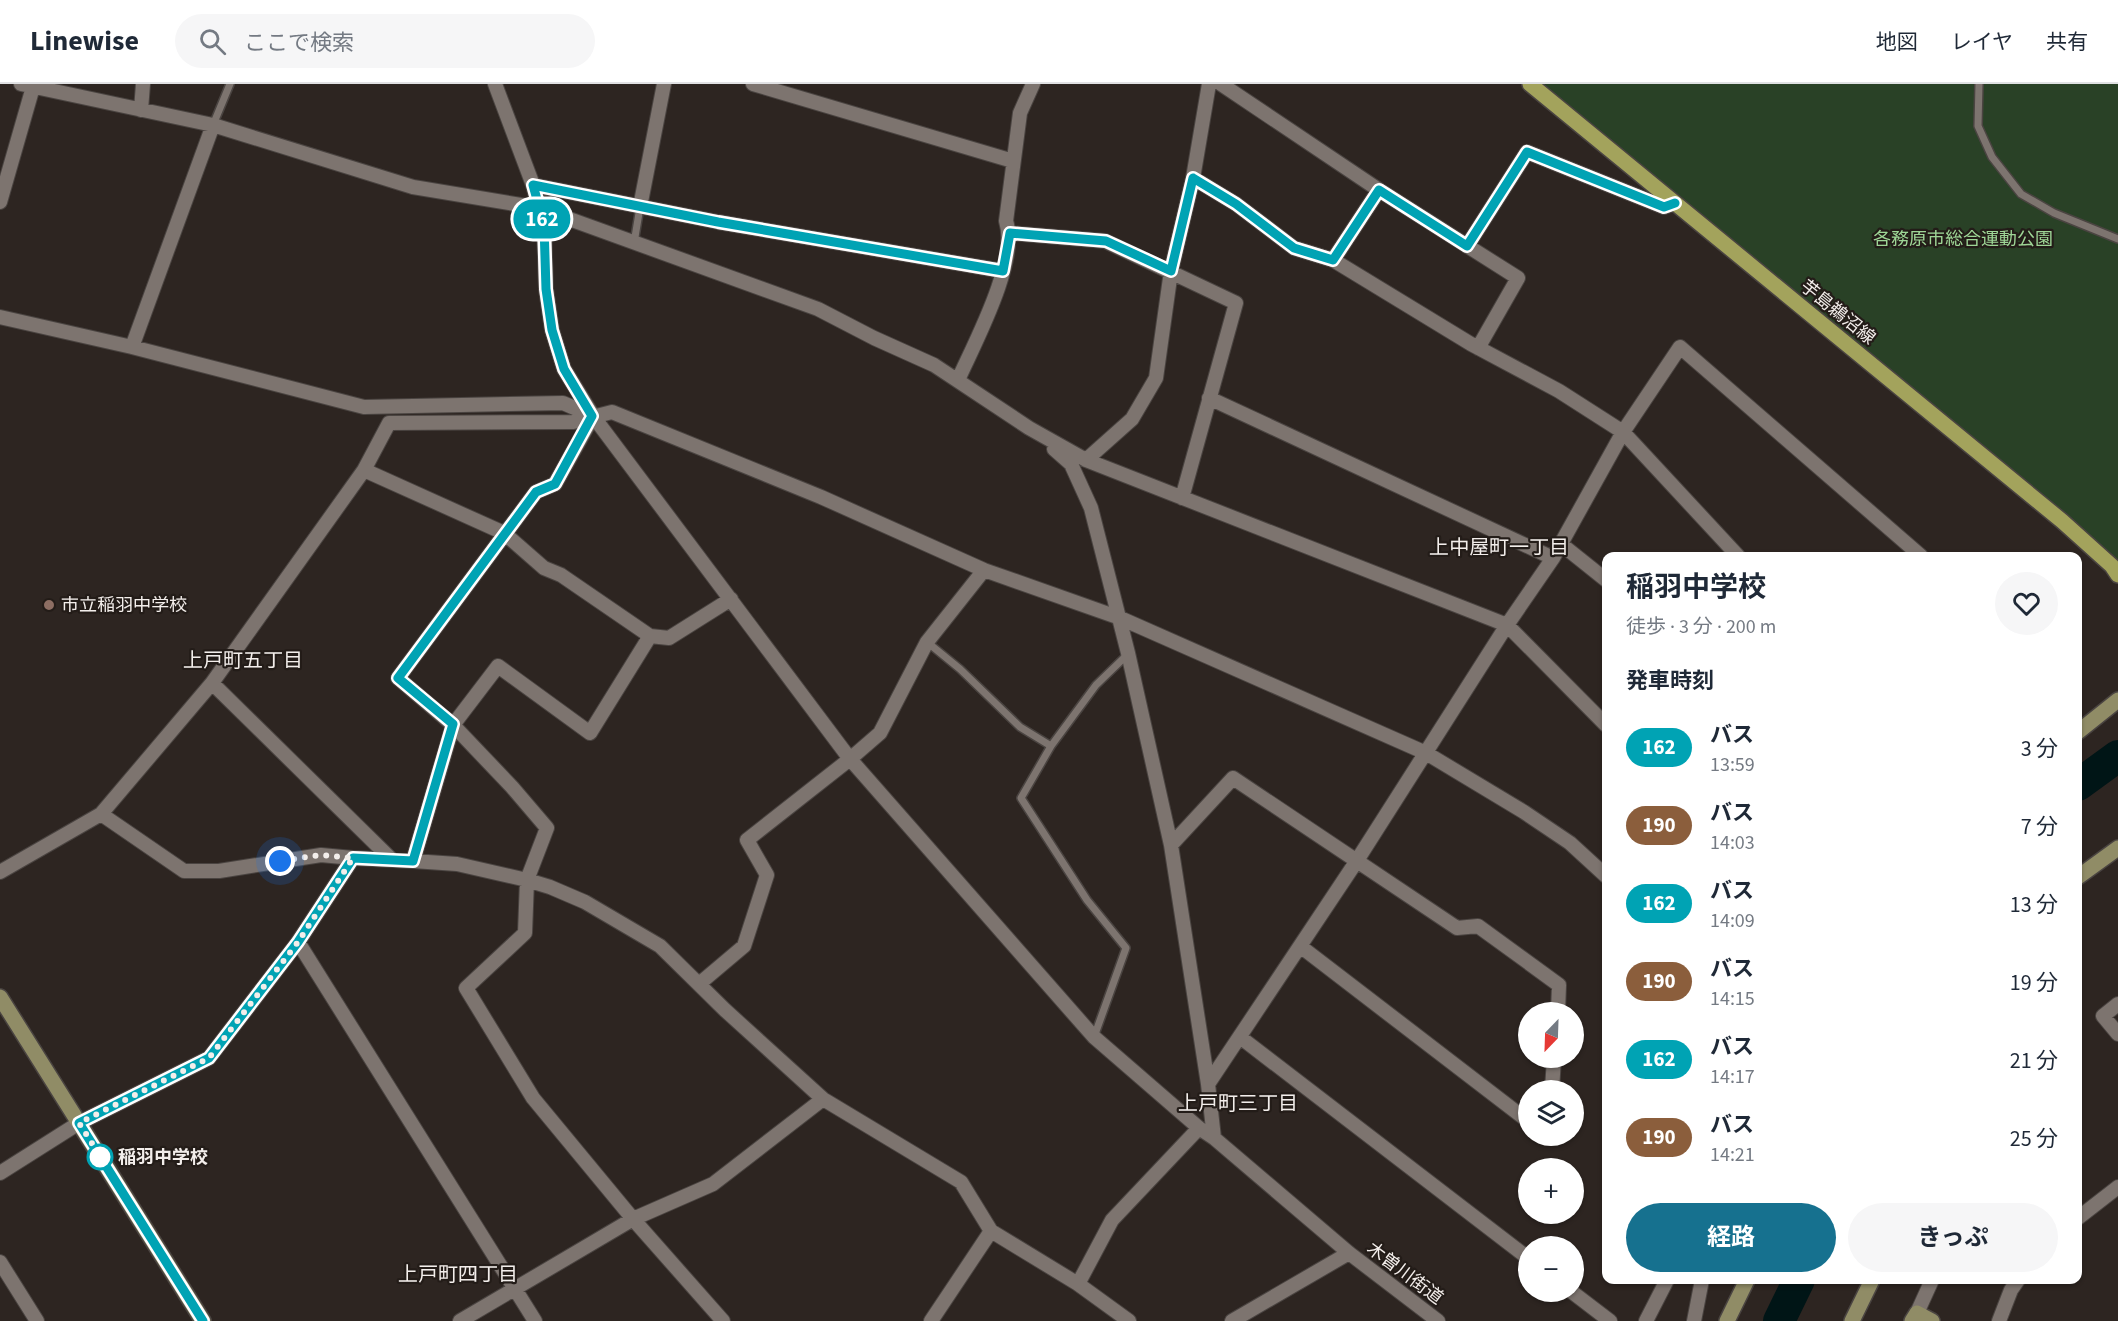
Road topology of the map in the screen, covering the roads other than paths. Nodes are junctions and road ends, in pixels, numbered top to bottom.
1 (143, 84) edge
2 (230, 84) edge
3 (495, 84) edge
4 (664, 84) edge
5 (753, 84) edge
6 (1033, 84) edge
7 (1209, 84) edge
8 (1221, 84) edge
9 (1530, 84) edge
10 (1979, 84) edge
11 (27, 85) edge
12 (141, 110) junction
13 (213, 125) junction
14 (1013, 161) junction
15 (1193, 178) junction
16 (533, 185) junction
17 (1379, 190) junction
18 (0, 202) edge
19 (1675, 203) junction
20 (640, 207) junction
21 (539, 208) junction
22 (1010, 233) junction
23 (2118, 239) edge
24 (634, 243) junction
25 (1467, 246) junction
26 (1333, 260) junction
27 (1003, 271) junction
28 (1171, 271) junction
29 (0, 317) edge
30 (132, 347) junction
31 (1478, 348) junction
32 (958, 380) junction
33 (1209, 398) junction
34 (592, 416) junction
35 (1029, 428) junction
36 (1623, 432) junction
37 (1086, 460) junction
38 (364, 470) junction
39 (1182, 498) junction
40 (504, 533) junction
41 (1561, 544) junction
42 (1734, 552) edge
43 (1916, 552) edge
44 (1553, 558) junction
45 (984, 570) junction
46 (2118, 575) edge
47 (1602, 577) edge
48 (731, 599) junction
49 (1120, 618) junction
50 (1508, 625) junction
51 (650, 636) junction
52 (927, 642) junction
53 (1128, 654) junction
54 (212, 683) junction
55 (2118, 700) edge
56 (1602, 721) edge
57 (453, 724) junction
58 (2082, 729) edge
59 (1051, 746) junction
60 (1426, 753) junction
61 (850, 759) junction
62 (101, 814) junction
63 (1171, 845) junction
64 (2118, 848) edge
65 (353, 858) junction
66 (392, 860) junction
67 (413, 861) junction
68 (1356, 862) junction
69 (0, 872) edge
70 (1602, 872) edge
71 (2082, 875) edge
72 (527, 880) junction
73 (298, 942) junction
74 (1300, 946) junction
75 (699, 984) junction
76 (0, 997) edge
77 (1559, 1002) edge
78 (2118, 1004) edge
79 (2118, 1034) edge
80 (1094, 1037) junction
81 (1240, 1037) junction
82 (1208, 1084) junction
83 (823, 1099) junction
84 (1518, 1113) edge
85 (79, 1123) junction
86 (1199, 1128) junction
87 (1214, 1138) junction
88 (0, 1173) edge
89 (2118, 1187) edge
90 (2082, 1215) edge
91 (633, 1219) junction
92 (992, 1231) junction
93 (1518, 1250) edge
94 (1349, 1253) junction
95 (0, 1262) edge
96 (1078, 1284) junction
97 (1665, 1284) edge
98 (1701, 1284) edge
99 (1746, 1284) edge
100 (1870, 1284) edge
101 (1930, 1284) edge
102 (2015, 1284) edge
103 (515, 1287) junction
104 (1584, 1301) edge
105 (1914, 1317) edge
106 (37, 1321) edge
107 (203, 1321) edge
108 (460, 1321) edge
109 (535, 1321) edge
110 (723, 1321) edge
111 (931, 1321) edge
112 (1129, 1321) edge
113 (1232, 1321) edge
114 (1438, 1321) edge
115 (1610, 1321) edge
116 (1646, 1321) edge
117 (1694, 1321) edge
118 (1727, 1321) edge
119 (1852, 1321) edge
120 (1932, 1321) edge
121 (1999, 1321) edge

1 - 12 street
2 - 13 lane
3 - 16 street, 木曽川街道
4 - 20 street
5 - 14 street
6 - 14 street
7 - 8 street
7 - 15 street
8 - 17 street
9 - 19 main road, 芋島鵜沼線
10 - 23 lane
11 - 12 street
11 - 18 street
12 - 13 street
13 - 21 street
13 - 30 street
14 - 22 street
15 - 26 street
15 - 28 street
16 - 20 street
16 - 21 street, 木曽川街道
17 - 25 street
17 - 26 street
19 - 25 street
19 - 46 main road, 芋島鵜沼線
20 - 24 lane
20 - 27 street
21 - 24 street
21 - 34 street, 木曽川街道
22 - 27 street
22 - 28 street
24 - 32 street
25 - 31 street
26 - 31 street
27 - 32 street
28 - 33 street
28 - 37 street
29 - 30 street
30 - 34 street
31 - 36 street
32 - 35 street
33 - 39 street
33 - 44 street
34 - 38 street
34 - 40 street
34 - 45 street
34 - 48 street, 木曽川街道
35 - 37 street
35 - 49 street
36 - 41 street
36 - 42 street
36 - 43 street
37 - 39 street
38 - 40 street
38 - 54 street
39 - 50 street
40 - 51 street
40 - 57 street
41 - 44 street
41 - 47 street
44 - 50 street
45 - 49 street
45 - 52 street
48 - 51 street
48 - 61 street, 木曽川街道
49 - 53 street
49 - 60 street
50 - 56 street
50 - 60 street
51 - 57 street
52 - 59 lane
52 - 61 street
53 - 59 lane
53 - 63 street
54 - 62 street
54 - 66 street
55 - 58 street
57 - 67 street
57 - 72 street
59 - 80 lane
60 - 68 street
60 - 70 street
61 - 75 street
61 - 80 street, 木曽川街道
62 - 65 street
62 - 69 street
63 - 68 street
63 - 82 street
64 - 71 street
65 - 66 street
65 - 73 street
66 - 67 street
67 - 72 street
68 - 74 street
68 - 77 street
72 - 75 street
72 - 91 street
73 - 85 street
73 - 103 street
74 - 81 street
74 - 84 street
75 - 83 street
76 - 85 street
78 - 79 street
80 - 86 street, 木曽川街道
81 - 82 street
81 - 93 street
82 - 87 street
83 - 91 street
83 - 92 street
85 - 88 street
85 - 107 street
86 - 87 street, 木曽川街道
86 - 96 street
87 - 94 street, 木曽川街道
89 - 90 street
91 - 103 street
91 - 110 street
92 - 96 street
92 - 111 street
94 - 113 street
94 - 114 street, 木曽川街道
95 - 106 street
96 - 112 street
97 - 116 street
98 - 117 street
99 - 118 street
100 - 119 street
101 - 105 street
102 - 121 street
103 - 108 street
103 - 109 street
104 - 115 street
105 - 120 street

